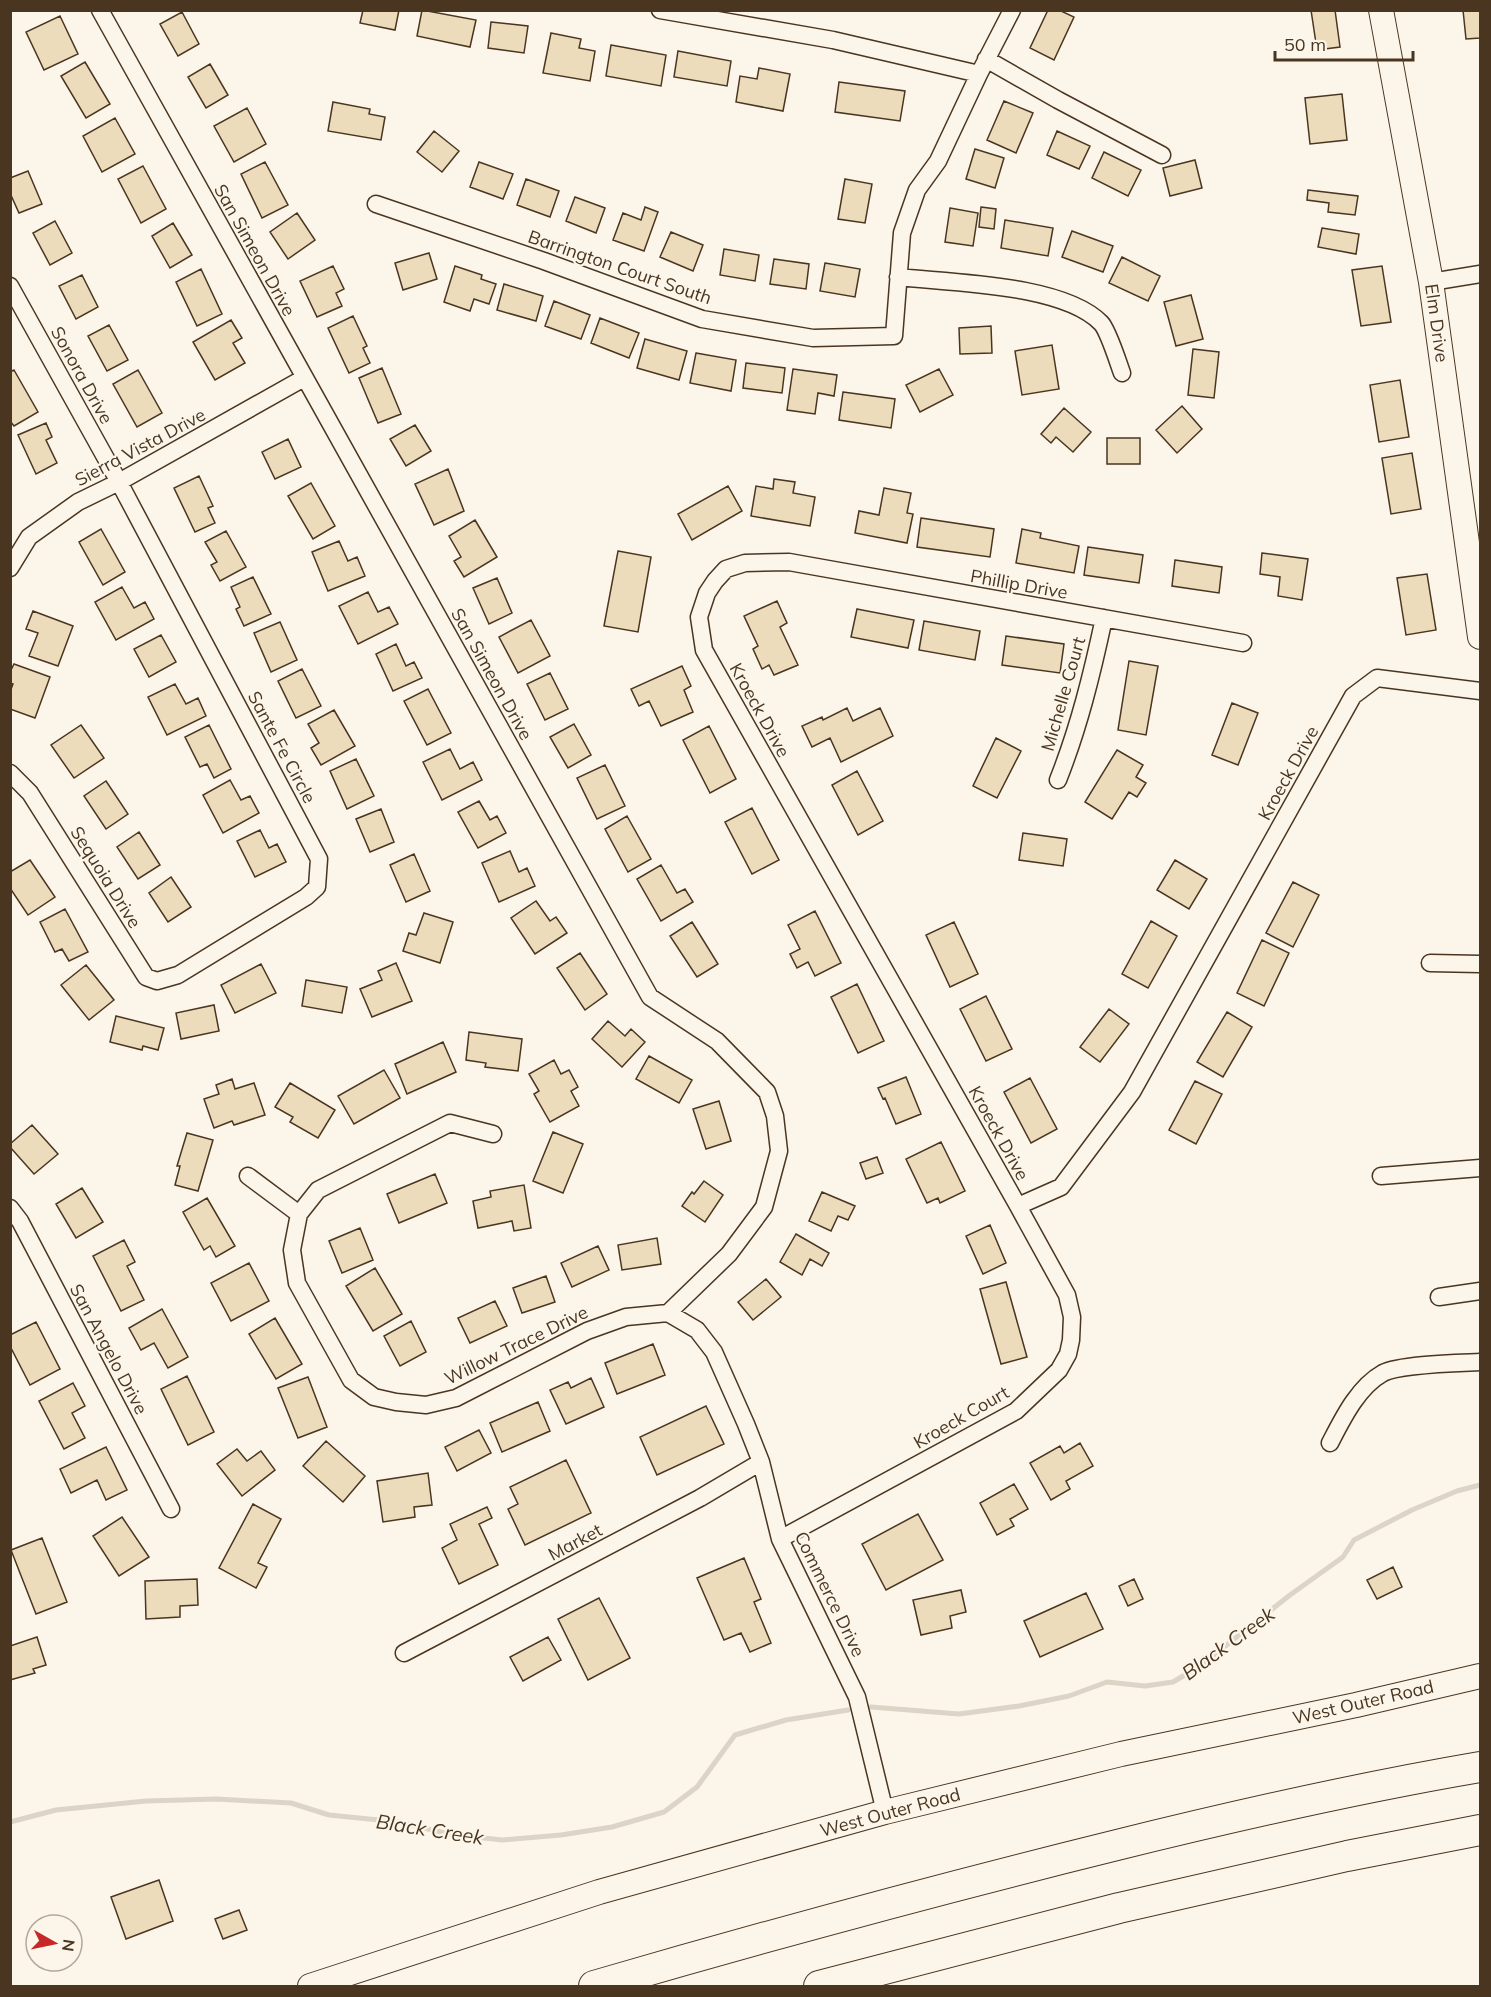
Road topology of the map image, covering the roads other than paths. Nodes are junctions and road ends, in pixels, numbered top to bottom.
1 (99, 10) edge
2 (660, 10) edge
3 (1012, 10) edge
4 (1381, 10) edge
5 (982, 67) junction
6 (1162, 155) dead end
7 (376, 204) dead end
8 (1480, 274) edge
9 (898, 277) junction
10 (1431, 282) junction
11 (10, 286) edge
12 (1122, 373) dead end
13 (304, 378) junction
14 (120, 482) junction
15 (789, 562) joint
16 (10, 568) edge
17 (1104, 618) junction
18 (1480, 637) edge
19 (1243, 643) dead end
20 (1480, 691) edge
21 (10, 773) edge
22 (1058, 780) dead end
23 (1430, 963) dead end
24 (1480, 964) edge
25 (178, 975) joint
26 (493, 1134) dead end
27 (1480, 1168) edge
28 (248, 1176) dead end
29 (1381, 1176) dead end
30 (1018, 1206) junction
31 (10, 1208) edge
32 (299, 1214) junction
33 (1480, 1291) edge
34 (1439, 1297) dead end
35 (668, 1313) junction
36 (1480, 1362) edge
37 (1330, 1443) dead end
38 (761, 1462) junction
39 (171, 1509) dead end
40 (780, 1539) junction
41 (404, 1653) dead end
42 (1480, 1676) edge
43 (1480, 1767) edge
44 (885, 1812) junction
45 (1480, 1830) edge
46 (310, 1986) edge
47 (594, 1986) edge
48 (819, 1986) edge

1 - 13 street, San Simeon Drive
2 - 5 street
3 - 5 street
4 - 10 street, Elm Drive
5 - 6 street
5 - 9 street
7 - 9 street, Barrington Court South
8 - 10 street
9 - 12 street
10 - 18 street, Elm Drive
11 - 14 street, Sonora Drive
13 - 14 street, Sierra Vista Drive
13 - 35 street, San Simeon Drive
14 - 16 street, Sierra Vista Drive
14 - 25 street, Sante Fe Circle
15 - 17 street, Phillip Drive
15 - 30 street, Kroeck Drive
17 - 19 street, Phillip Drive
17 - 22 street, Michelle Court
20 - 30 street, Kroeck Drive
21 - 25 street, Sequoia Drive
23 - 24 street
26 - 32 street, Willow Trace Drive
27 - 29 street
28 - 32 street
30 - 40 street, Kroeck Court
31 - 39 street, San Angelo Drive
32 - 35 street, Willow Trace Drive
33 - 34 street
35 - 38 street, Commerce Drive
36 - 37 street
38 - 40 street, Commerce Drive
38 - 41 street, Market
40 - 44 street, Commerce Drive
42 - 44 street, West Outer Road
43 - 47 highway
44 - 46 street, West Outer Road
45 - 48 highway

